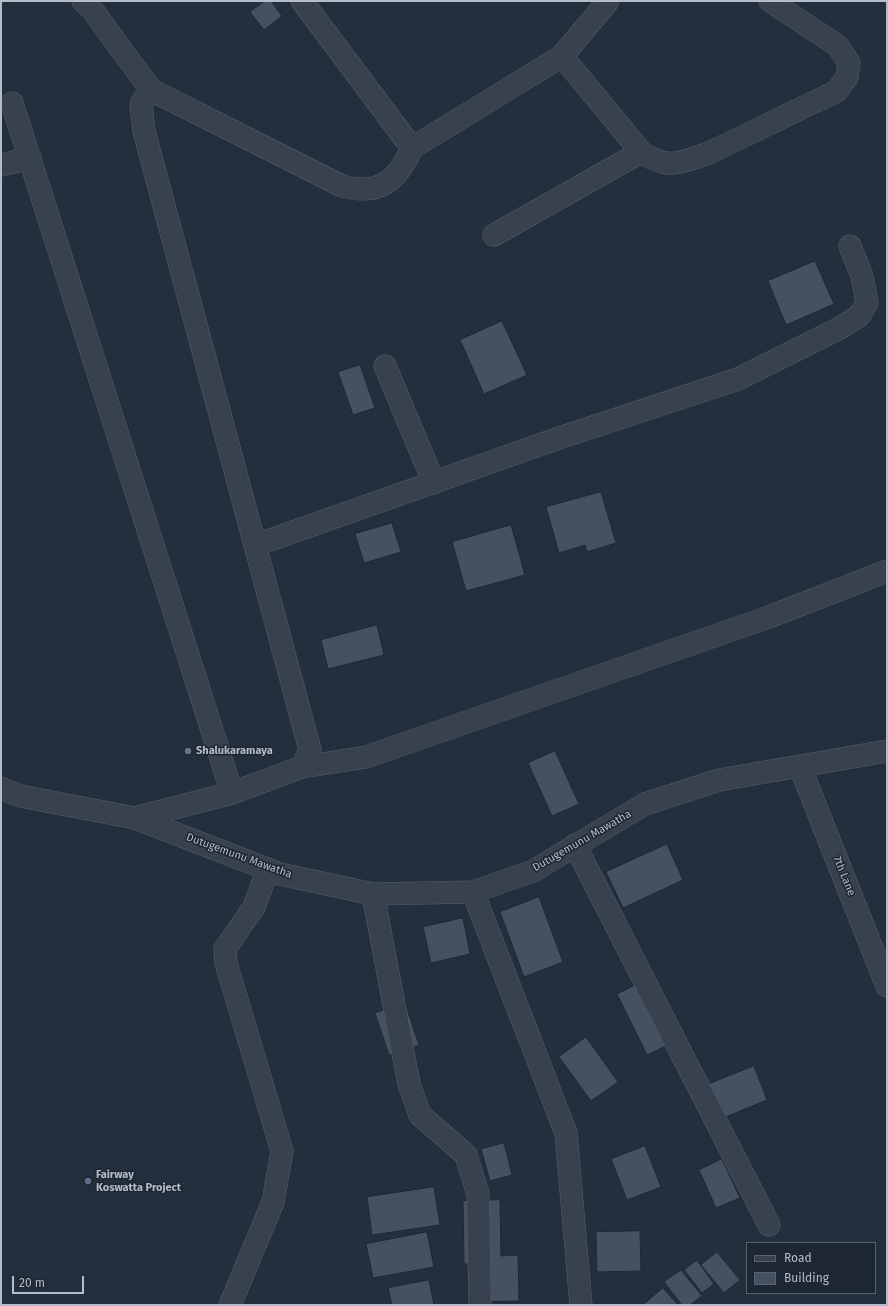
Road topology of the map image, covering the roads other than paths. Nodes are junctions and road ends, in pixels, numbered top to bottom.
1 (82, 1) edge
2 (302, 1) edge
3 (608, 1) edge
4 (770, 1) edge
5 (562, 56) junction
6 (151, 90) junction
7 (12, 103) dead end
8 (412, 148) junction
9 (641, 152) junction
10 (30, 158) junction
11 (1, 165) edge
12 (494, 235) dead end
13 (850, 246) dead end
14 (385, 366) dead end
15 (434, 483) junction
16 (256, 545) junction
17 (887, 571) edge
18 (887, 751) edge
19 (800, 767) junction
20 (302, 768) junction
21 (1, 788) edge
22 (232, 793) junction
23 (136, 818) junction
24 (575, 846) junction
25 (268, 869) junction
26 (473, 892) junction
27 (373, 894) junction
28 (887, 986) edge
29 (769, 1225) dead end
30 (230, 1305) edge
31 (480, 1305) edge
32 (581, 1305) edge

1 - 6 street
2 - 8 street
3 - 5 street
4 - 9 street
5 - 8 street
5 - 9 street
6 - 8 street
6 - 16 street
7 - 10 street
9 - 12 street
10 - 11 street
10 - 22 street
13 - 15 street
14 - 15 street
15 - 16 street
16 - 20 street
17 - 20 street
18 - 19 street, Dutugemunu Mawatha
19 - 24 street, Dutugemunu Mawatha
19 - 28 street, 7th Lane
20 - 22 street
21 - 23 street, Dutugemunu Mawatha
22 - 23 street
23 - 25 street, Dutugemunu Mawatha
24 - 26 street, Dutugemunu Mawatha
24 - 29 street
25 - 27 street, Dutugemunu Mawatha
25 - 30 street
26 - 27 street, Dutugemunu Mawatha
26 - 32 street
27 - 31 street

